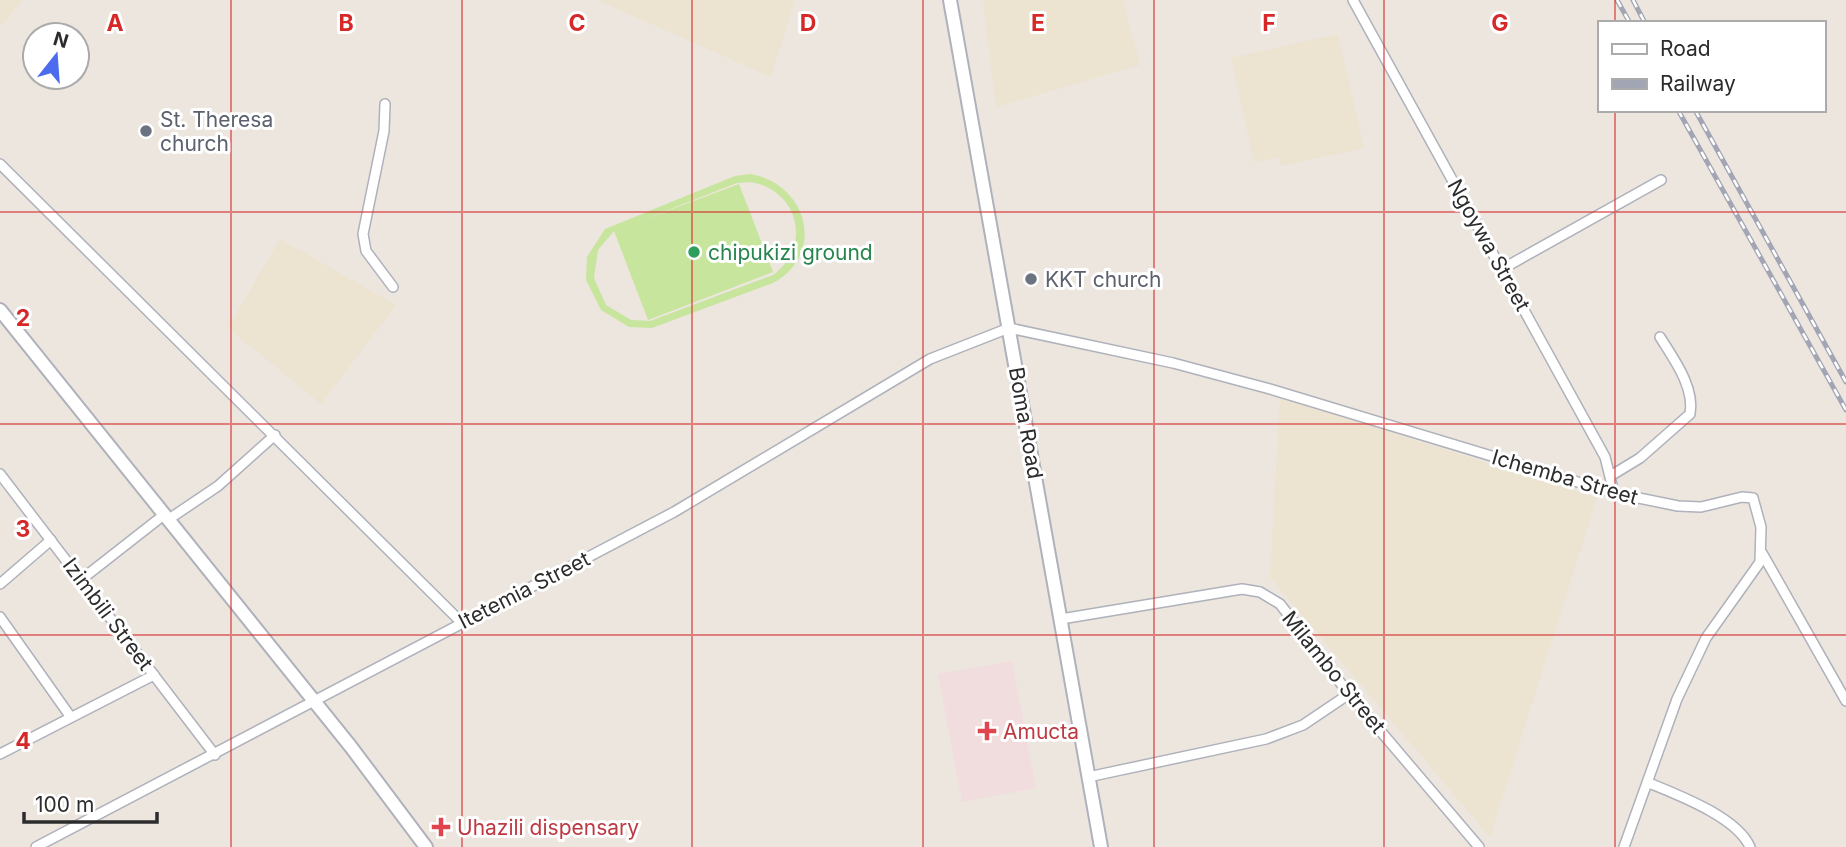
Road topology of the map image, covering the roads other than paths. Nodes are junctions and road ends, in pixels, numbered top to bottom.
1 (950, 0) edge
2 (1353, 0) edge
3 (385, 104) dead end
4 (0, 164) edge
5 (1661, 180) dead end
6 (1502, 269) junction
7 (393, 287) dead end
8 (0, 310) edge
9 (1009, 328) junction
10 (1660, 337) dead end
11 (275, 435) junction
12 (0, 474) edge
13 (1612, 475) junction
14 (1614, 494) junction
15 (167, 516) junction
16 (51, 540) junction
17 (1762, 553) junction
18 (82, 579) junction
19 (0, 584) edge
20 (0, 617) edge
21 (1061, 619) junction
22 (461, 622) junction
23 (154, 675) junction
24 (1349, 694) junction
25 (314, 701) junction
26 (1846, 701) edge
27 (70, 716) junction
28 (0, 754) edge
29 (215, 755) junction
30 (1088, 777) junction
31 (1649, 783) junction
32 (36, 847) edge
33 (426, 847) edge
34 (1101, 847) edge
35 (1479, 847) edge
36 (1624, 847) edge
37 (1750, 847) edge

1 - 9 main road, Boma Road
2 - 6 street, Ngoywa Street
3 - 7 street
4 - 11 street
5 - 6 street
6 - 13 street, Ngoywa Street
8 - 15 main road
9 - 14 street, Ichemba Street
9 - 21 main road, Boma Road
9 - 22 street, Itetemia Street
10 - 13 street
11 - 15 street
11 - 22 street
12 - 16 street, Izimbili Street
13 - 14 street, Ngoywa Street
14 - 17 street, Ichemba Street
15 - 18 street
15 - 25 main road
16 - 18 street, Izimbili Street
16 - 19 street
17 - 26 street
17 - 31 street
18 - 23 street, Izimbili Street
20 - 27 street
21 - 24 street, Milambo Street
21 - 30 main road, Boma Road
22 - 25 street, Itetemia Street
23 - 27 street
23 - 29 street, Izimbili Street
24 - 30 street
24 - 35 street, Milambo Street
25 - 29 street, Itetemia Street
25 - 33 main road
27 - 28 street
29 - 32 street, Itetemia Street
30 - 34 main road, Boma Road
31 - 36 street
31 - 37 street

